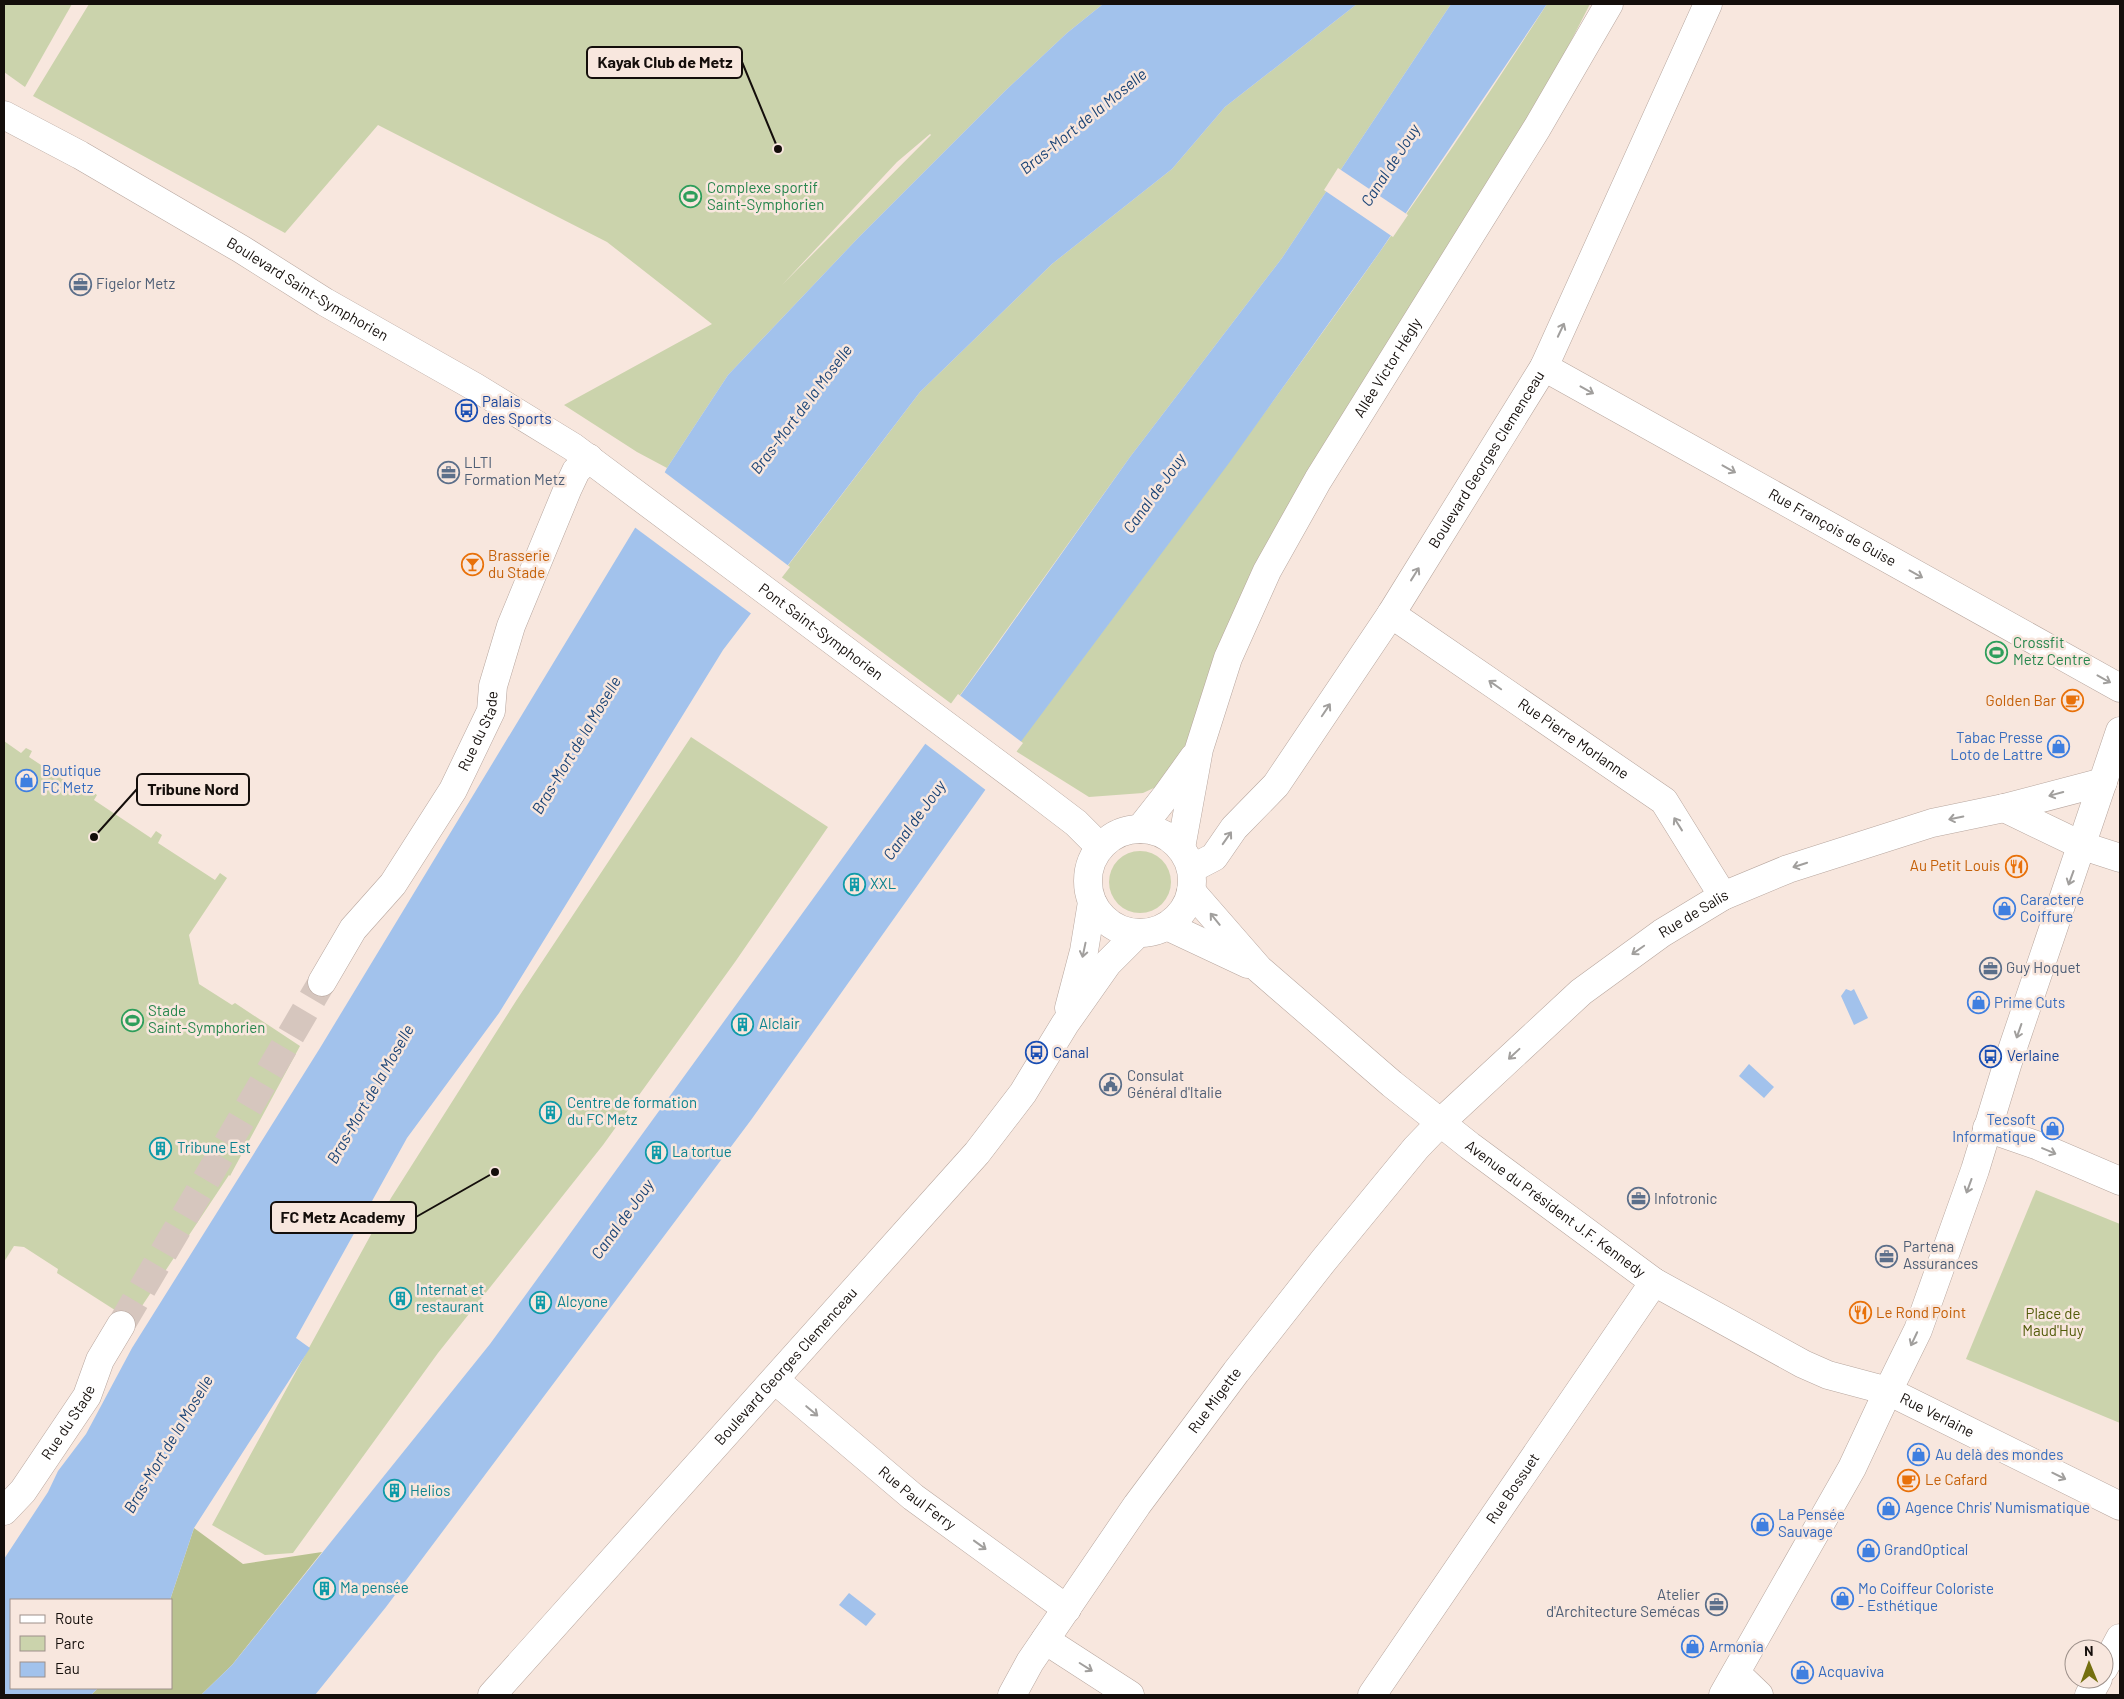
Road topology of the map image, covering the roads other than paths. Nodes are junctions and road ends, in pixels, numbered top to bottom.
1 (1608, 4) edge
2 (1708, 4) edge
3 (4, 115) edge
4 (1544, 367) junction
5 (598, 465) junction
6 (1391, 614) junction
7 (2120, 688) edge
8 (2120, 731) edge
9 (1199, 749) junction
10 (2112, 777) edge
11 (2004, 808) junction
12 (1140, 829) junction
13 (2083, 846) junction
14 (1100, 847) junction
15 (2120, 858) edge
16 (1188, 870) junction
17 (1723, 896) junction
18 (1092, 902) junction
19 (1167, 926) junction
20 (1137, 934) junction
21 (1259, 969) junction
22 (322, 982) tunnel mouth
23 (1065, 1024) junction
24 (1441, 1122) junction
25 (1987, 1128) junction
26 (2120, 1181) edge
27 (1654, 1282) junction
28 (121, 1325) tunnel mouth
29 (774, 1380) junction
30 (1888, 1391) junction
31 (2120, 1506) edge
32 (4, 1512) edge
33 (1067, 1609) junction
34 (2120, 1638) edge
35 (1045, 1640) junction
36 (2114, 1649) edge
37 (1729, 1684) edge
38 (492, 1695) edge
39 (1012, 1695) edge
40 (1130, 1695) edge
41 (1372, 1695) edge
42 (1759, 1695) edge

1 - 9 street, Allée Victor Hégly
4 -> 2 street, Boulevard Georges Clemenceau
3 - 5 street, Boulevard Saint-Symphorien
6 -> 4 street, Boulevard Georges Clemenceau
4 -> 7 street, Rue François de Guise
5 - 14 street, Pont Saint-Symphorien
5 - 22 street, Rue du Stade
16 -> 6 street, Boulevard Georges Clemenceau
17 -> 6 street, Rue Pierre Morlanne
8 - 10 street
9 - 12 street, Allée Victor Hégly
9 - 16 street, Allée Victor Hégly
10 -> 11 street, Rue de Salis
10 - 13 street
11 - 13 street
11 -> 17 street, Rue de Salis
12 - 14 street
12 - 16 street
13 - 15 street
13 -> 25 street
14 - 18 street
16 - 19 street
21 -> 16 street, Avenue du Président J.F. Kennedy
17 -> 24 street, Rue de Salis
18 - 20 street
18 -> 23 street, Boulevard Georges Clemenceau
19 - 20 street
19 - 21 street, Avenue du Président J.F. Kennedy
20 - 23 street, Boulevard Georges Clemenceau
21 - 24 street, Avenue du Président J.F. Kennedy
23 - 29 street, Boulevard Georges Clemenceau
24 - 27 street, Avenue du Président J.F. Kennedy
24 - 33 street, Rue Migette
25 -> 26 street
25 -> 30 street
27 - 30 street, Avenue du Président J.F. Kennedy
27 - 41 street, Rue Bossuet
28 - 32 street, Rue du Stade
29 -> 33 street, Rue Paul Ferry
29 - 38 street, Boulevard Georges Clemenceau
30 -> 31 street, Rue Verlaine
30 - 37 street
33 - 35 street, Rue Migette
34 - 36 street
35 - 39 street, Rue Migette
35 -> 40 street
37 - 42 street

